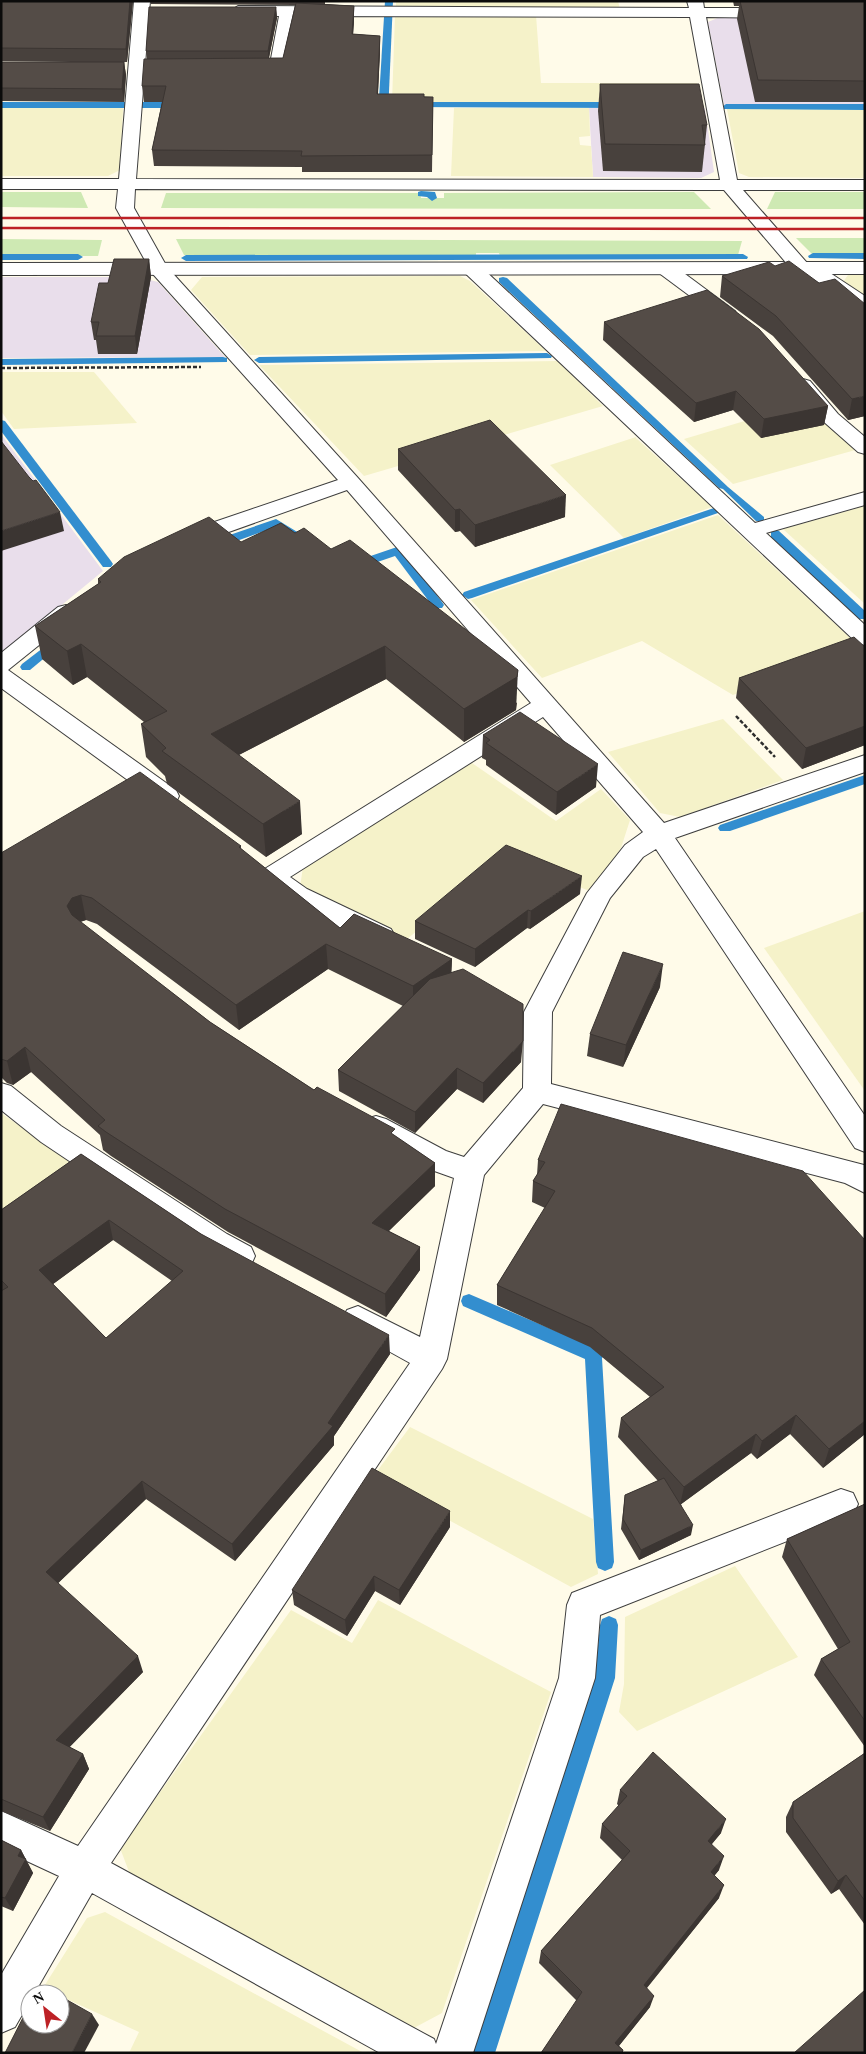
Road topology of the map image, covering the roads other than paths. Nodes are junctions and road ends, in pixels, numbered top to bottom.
1 (696, 7) edge
2 (145, 8) edge
3 (220, 11) edge
4 (288, 11) junction
5 (786, 13) edge
6 (118, 69) edge
7 (143, 69) junction
8 (238, 69) edge
9 (1, 184) edge
10 (128, 185) junction
11 (865, 185) edge
12 (730, 186) junction
13 (806, 268) junction
14 (865, 268) edge
15 (1, 269) edge
16 (159, 269) junction
17 (472, 269) junction
18 (666, 269) junction
19 (865, 305) edge
20 (742, 325) edge
21 (789, 369) edge
22 (865, 448) edge
23 (351, 482) junction
24 (865, 498) edge
25 (750, 531) junction
26 (167, 546) edge
27 (85, 597) edge
28 (865, 638) edge
29 (1, 665) edge
30 (1, 676) edge
31 (546, 704) junction
32 (865, 763) edge
33 (187, 812) edge
34 (659, 834) junction
35 (405, 948) edge
36 (537, 1091) junction
37 (1, 1094) edge
38 (355, 1116) edge
39 (865, 1140) edge
40 (470, 1172) junction
41 (865, 1181) edge
42 (268, 1271) edge
43 (336, 1308) edge
44 (431, 1359) junction
45 (841, 1504) dead end
46 (1, 1829) edge
47 (85, 1869) junction
48 (1, 2013) edge
49 (420, 2053) edge
50 (453, 2053) edge

1 - 4 street
1 - 5 street
1 - 12 street
2 - 7 street
3 - 4 street
4 - 8 street
6 - 7 street
7 - 10 street
9 - 10 street
10 - 12 street
10 - 16 street
11 - 12 street
12 - 13 street
13 - 14 street
13 - 18 street
13 - 19 street
15 - 16 street
16 - 17 street
16 - 23 street
17 - 18 street
17 - 25 street
18 - 20 street
21 - 22 street
23 - 26 street
23 - 31 street
24 - 25 street
25 - 28 street
27 - 29 street
30 - 33 street
31 - 34 street
31 - 35 street
32 - 34 street
34 - 36 street
34 - 39 street
36 - 40 street
36 - 41 street
37 - 42 street
38 - 40 street
40 - 44 street
43 - 44 street
44 - 47 street
45 - 50 street
46 - 47 street
47 - 48 street
47 - 49 street

